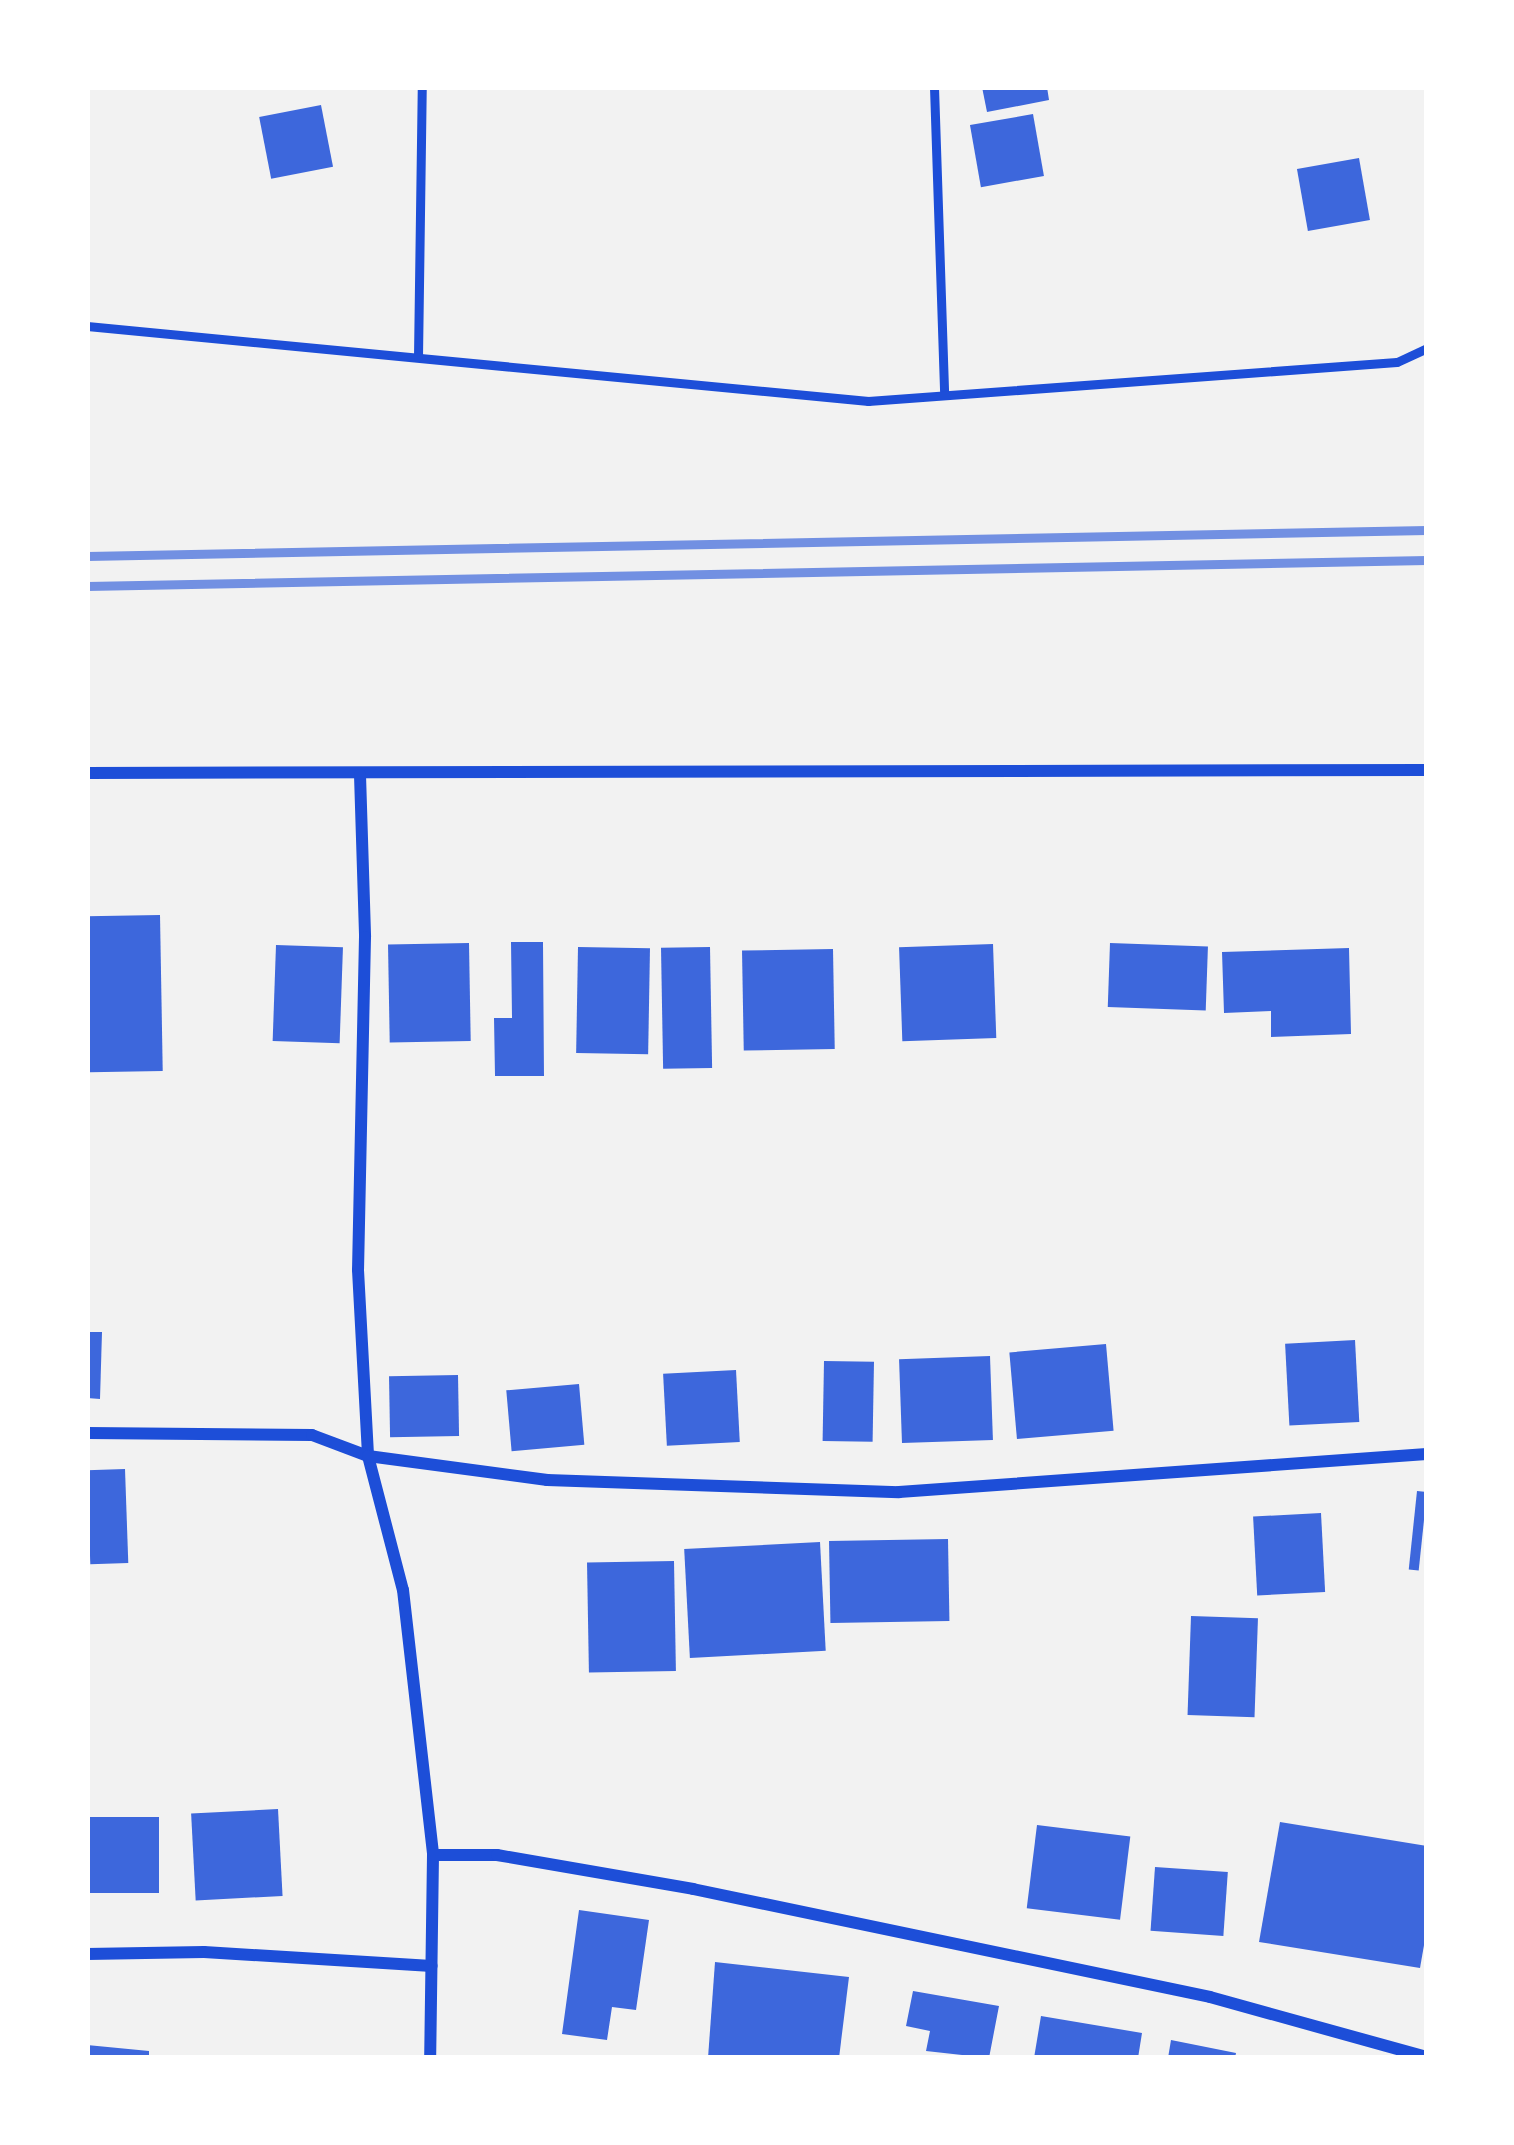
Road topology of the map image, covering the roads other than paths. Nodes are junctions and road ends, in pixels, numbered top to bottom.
1 (422, 87) edge
2 (934, 87) edge
3 (87, 326) edge
4 (1427, 349) edge
5 (418, 357) junction
6 (944, 395) junction
7 (1427, 770) edge
8 (87, 773) edge
9 (360, 775) junction
10 (87, 1433) edge
11 (1427, 1454) edge
12 (368, 1456) junction
13 (433, 1855) junction
14 (87, 1954) edge
15 (432, 1966) junction
16 (1420, 2057) edge
17 (430, 2058) edge

1 - 5 lane
2 - 6 lane
3 - 5 lane
4 - 6 lane
5 - 6 lane
7 - 9 street
8 - 9 street
9 - 12 street
10 - 12 street
11 - 12 street
12 - 13 street
13 - 15 street
13 - 16 street
14 - 15 street
15 - 17 street

